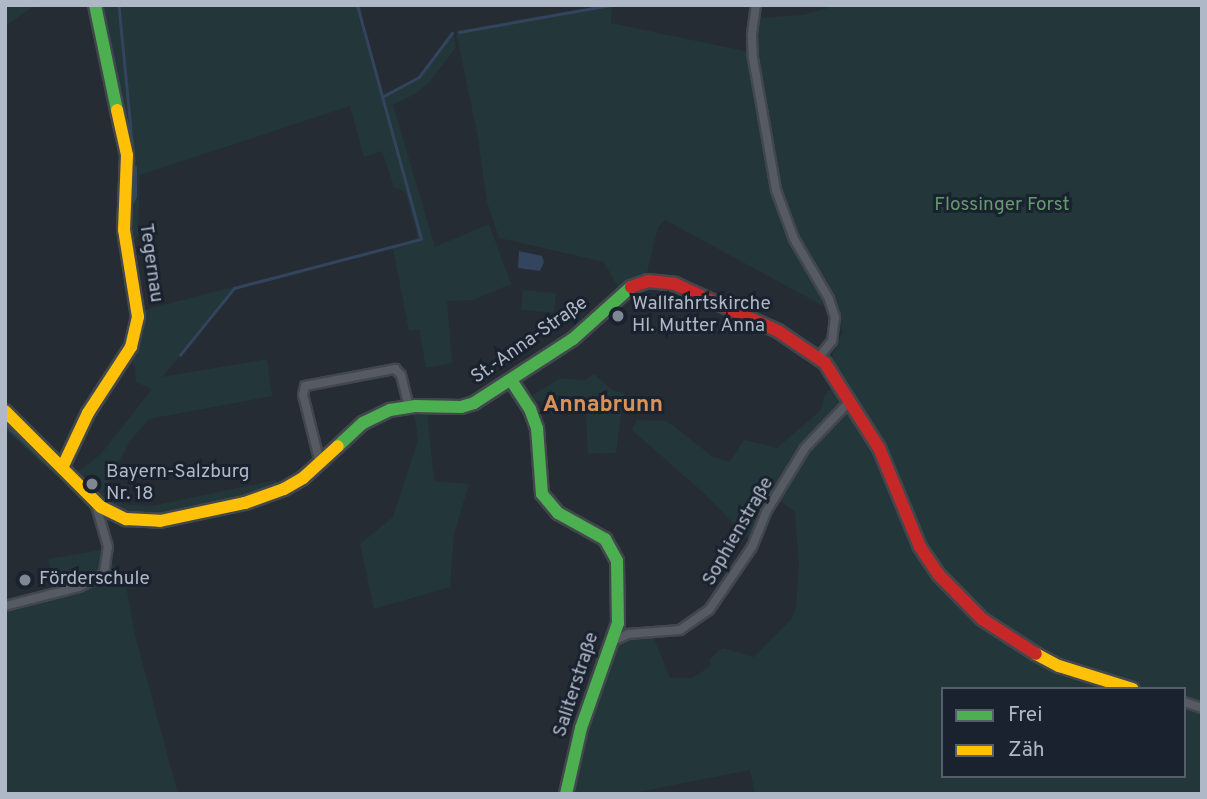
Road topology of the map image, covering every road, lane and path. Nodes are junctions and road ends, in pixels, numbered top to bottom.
1 (95, 5) edge
2 (756, 5) edge
3 (819, 357) junction
4 (511, 380) junction
5 (849, 401) junction
6 (409, 406) junction
7 (5, 411) edge
8 (320, 463) junction
9 (62, 468) junction
10 (95, 502) junction
11 (5, 606) edge
12 (618, 623) junction
13 (628, 634) junction
14 (613, 641) junction
15 (1127, 687) edge
16 (566, 794) edge

1 - 9 street, Tegernau
2 - 3 street
3 - 4 street, St.-Anna-Straße
3 - 5 street, St.-Anna-Straße
4 - 6 street, St.-Anna-Straße
4 - 12 street, Saliterstraße
5 - 13 street, Sophienstraße
5 - 15 street, St.-Anna-Straße
6 - 8 street, St.-Anna-Straße
6 - 8 street
7 - 9 street
8 - 10 street, St.-Anna-Straße
9 - 10 street
10 - 11 street
12 - 13 street
12 - 14 street, Saliterstraße
13 - 14 street, Sophienstraße
14 - 16 street, Saliterstraße

